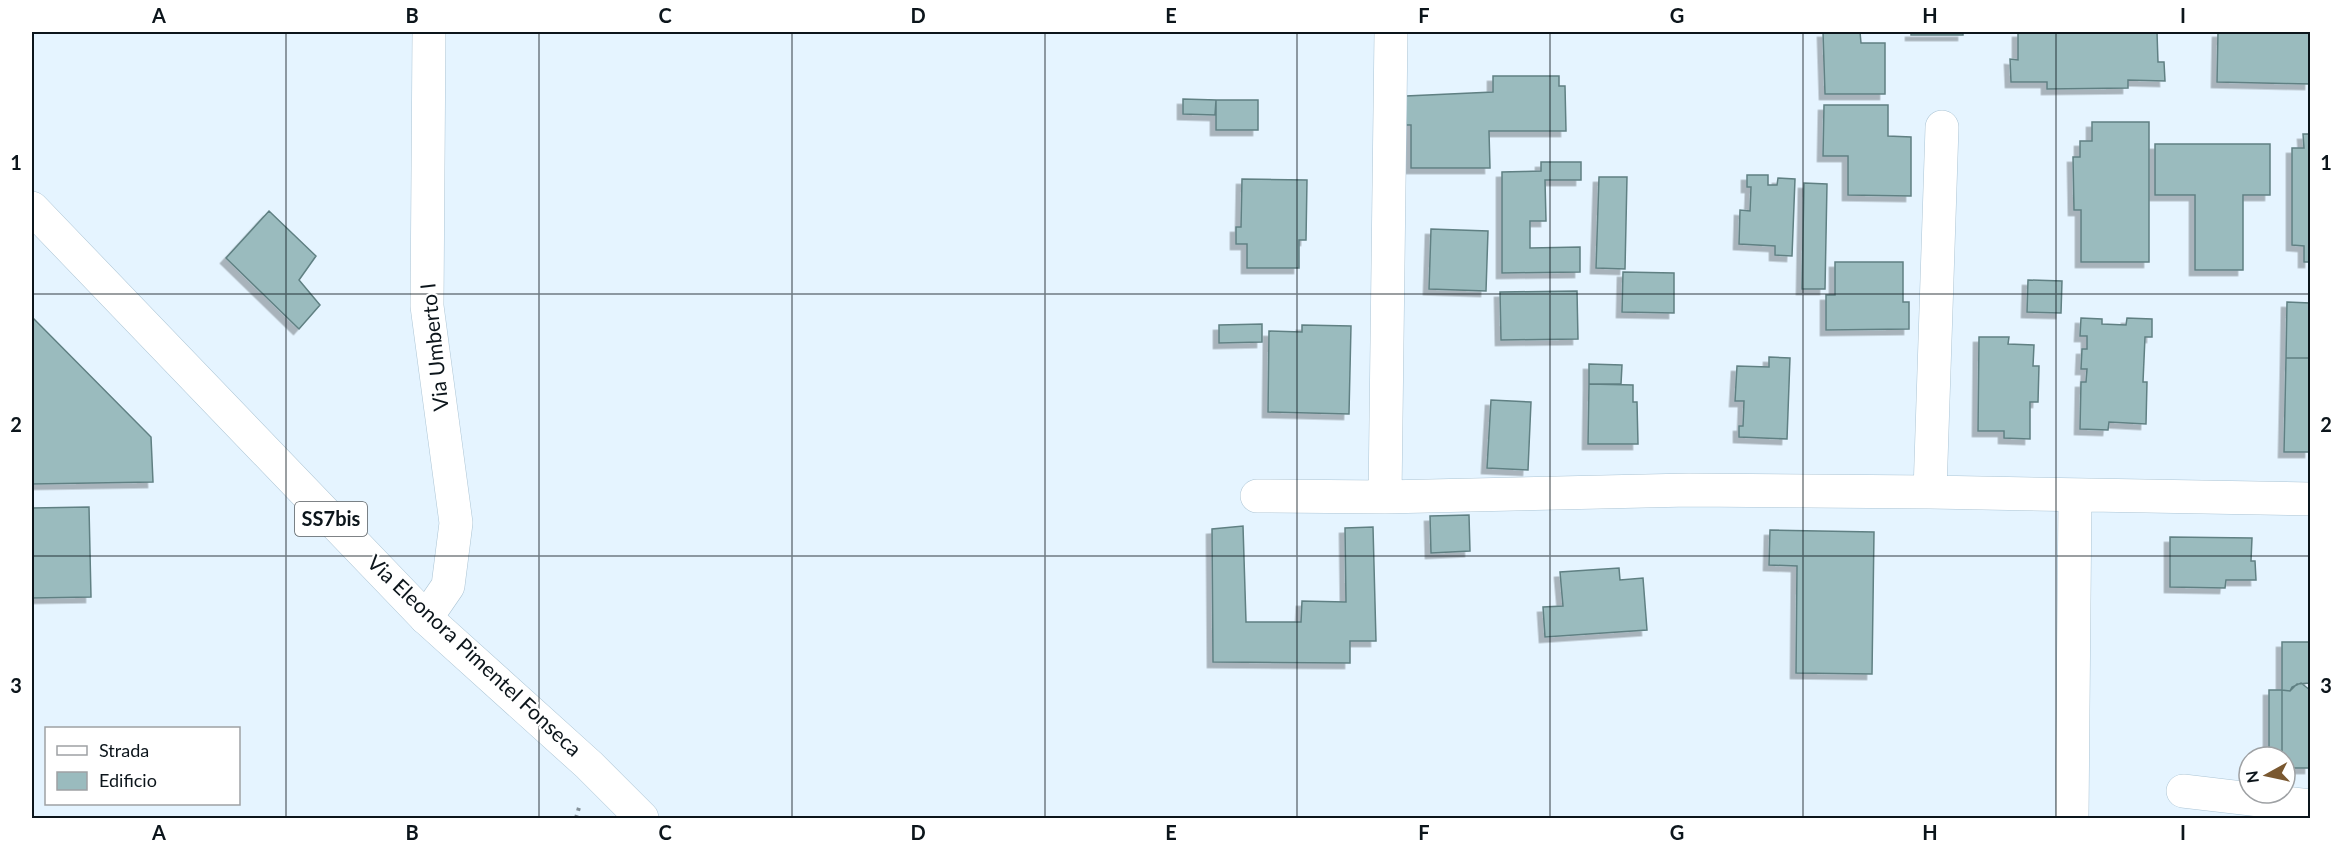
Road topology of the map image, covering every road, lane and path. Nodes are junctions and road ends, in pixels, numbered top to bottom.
1 (429, 32) edge
2 (1391, 32) edge
3 (1942, 127) dead end
4 (32, 208) edge
5 (1930, 492) junction
6 (2075, 495) junction
7 (1257, 496) dead end
8 (1384, 497) junction
9 (2310, 500) edge
10 (426, 618) junction
11 (2183, 791) dead end
12 (2310, 806) edge
13 (642, 819) edge
14 (2072, 819) edge

1 - 10 street, Via Umberto I
2 - 8 street
3 - 5 street
4 - 10 street, Via Eleonora Pimentel Fonseca / SS7bis
5 - 6 street
5 - 8 street
6 - 9 street
6 - 14 street
7 - 8 street
10 - 13 street, Via Eleonora Pimentel Fonseca / SS7bis
11 - 12 street

